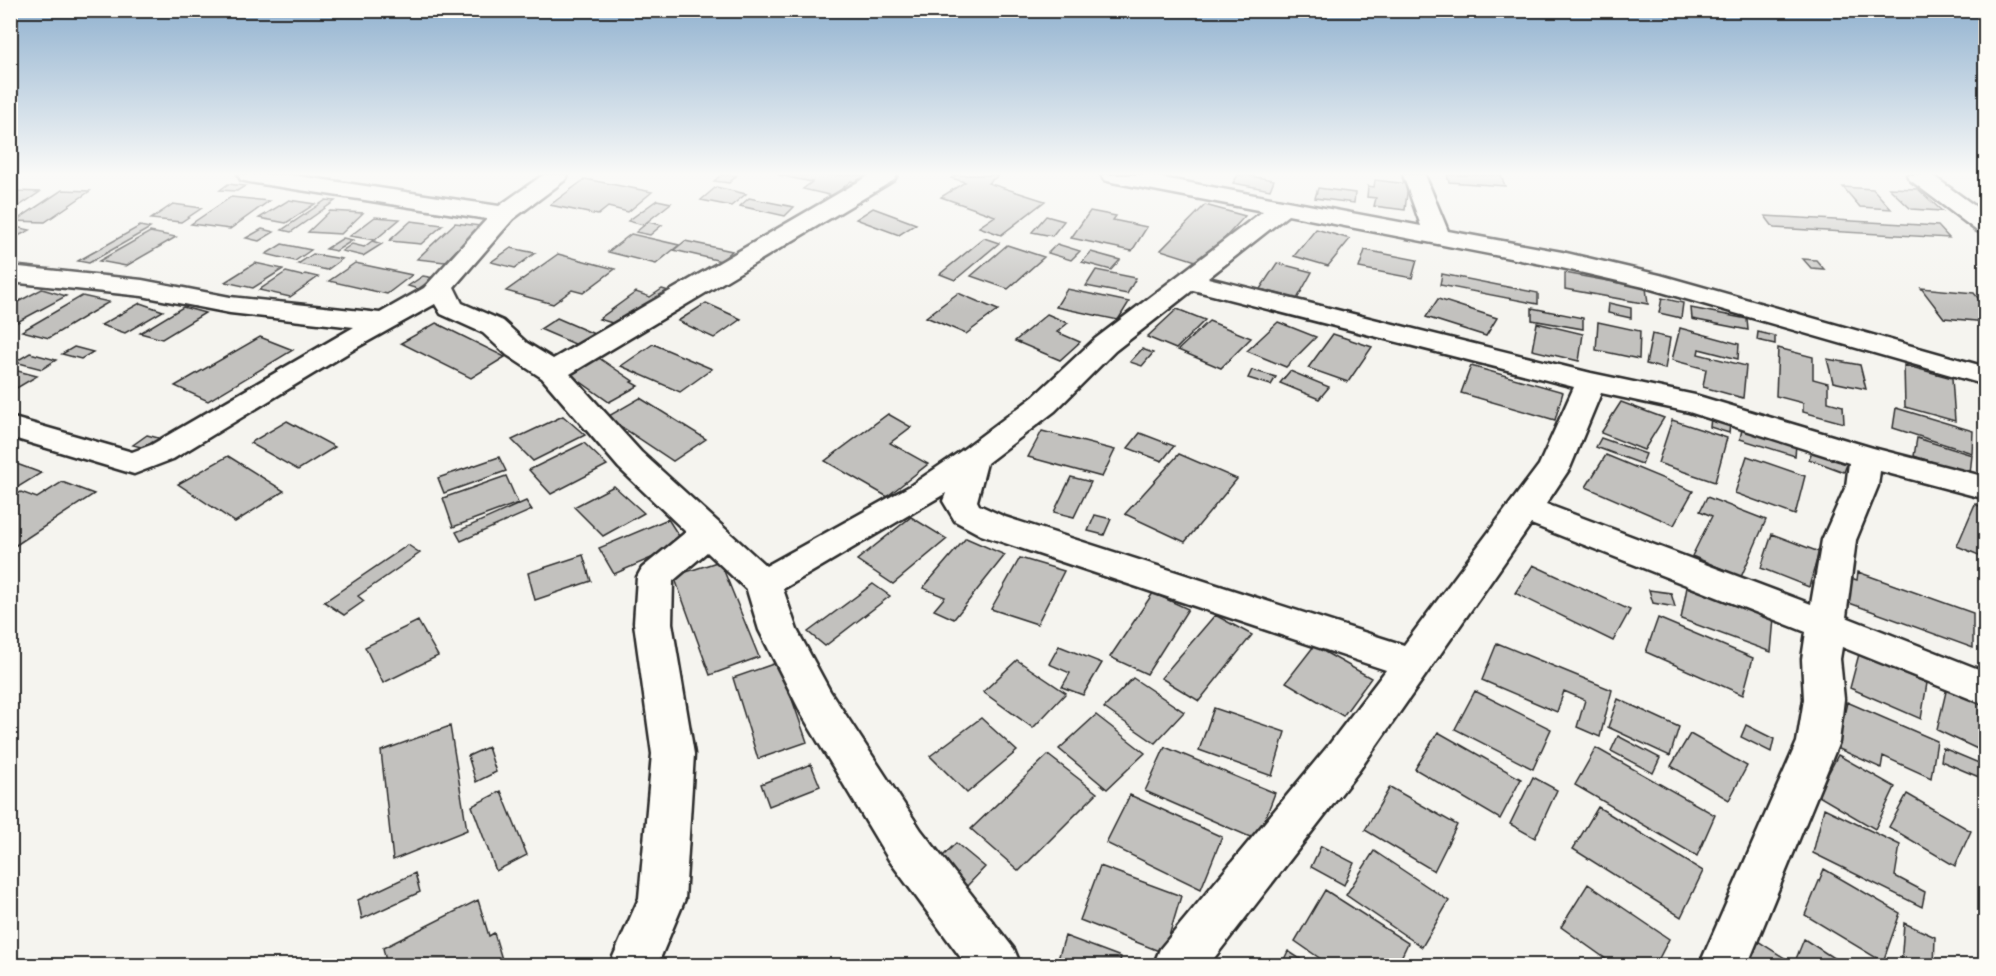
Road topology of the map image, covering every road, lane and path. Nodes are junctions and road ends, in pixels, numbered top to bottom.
1 (498, 221) edge
2 (809, 221) edge
3 (1266, 221) edge
4 (1351, 221) edge
5 (1431, 221) edge
6 (1437, 236) junction
7 (11, 274) edge
8 (1188, 281) junction
9 (440, 286) junction
10 (385, 322) junction
11 (552, 372) junction
12 (1986, 376) edge
13 (1591, 382) junction
14 (10, 427) edge
15 (1866, 457) junction
16 (972, 458) junction
17 (1985, 487) edge
18 (922, 494) junction
19 (960, 501) junction
20 (1525, 509) junction
21 (706, 533) junction
22 (763, 584) junction
23 (1825, 624) junction
24 (1412, 663) junction
25 (1986, 689) edge
26 (633, 966) edge
27 (997, 966) edge
28 (1177, 966) edge
29 (1723, 966) edge

1 - 9 street
2 - 11 street
3 - 8 street
4 - 6 street
5 - 6 street
6 - 12 street
7 - 10 street
8 - 13 street
8 - 16 street
9 - 10 street
9 - 11 street
10 - 14 street
11 - 21 street
13 - 15 street
13 - 20 street
15 - 17 street
15 - 23 street
16 - 18 street
16 - 19 street
18 - 19 street
18 - 22 street
19 - 24 street
20 - 23 street
20 - 24 street
21 - 22 street
21 - 26 street
22 - 27 street
23 - 25 street
23 - 29 street
24 - 28 street

